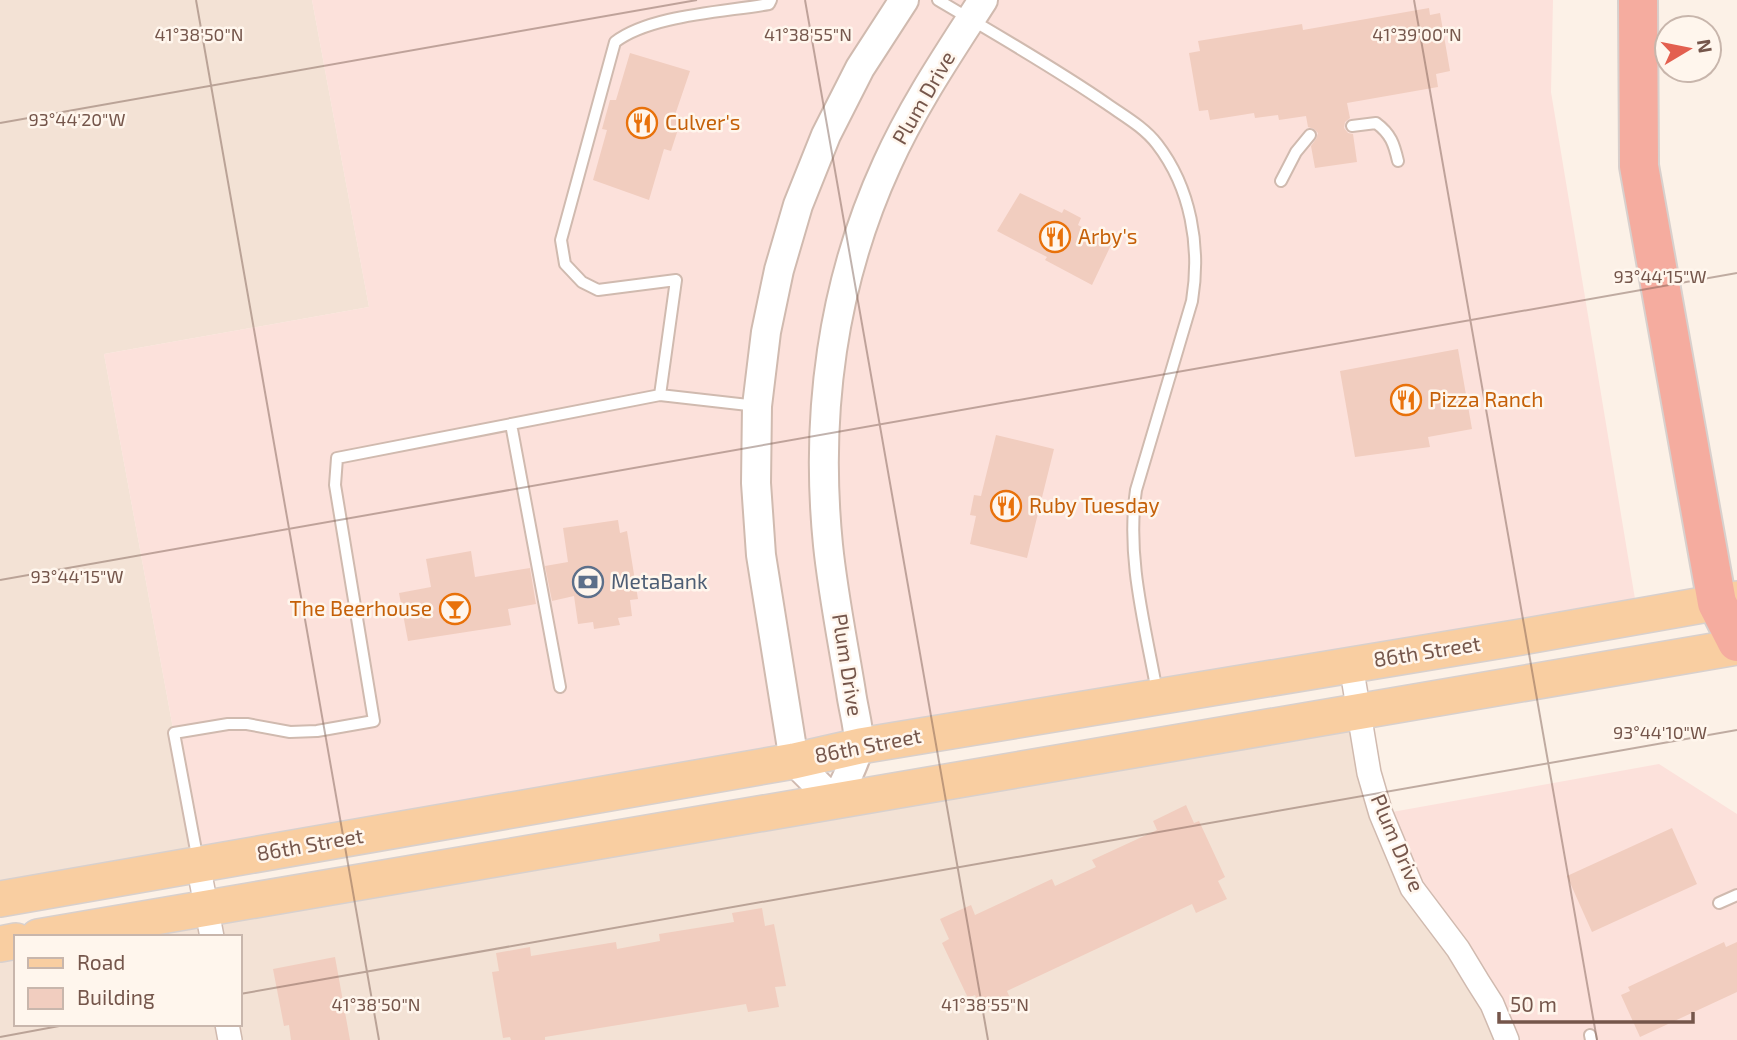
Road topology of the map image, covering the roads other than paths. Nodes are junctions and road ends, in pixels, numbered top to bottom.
1 (771, 0) edge
2 (904, 0) edge
3 (938, 0) edge
4 (1638, 0) edge
5 (977, 10) edge
6 (1352, 126) dead end
7 (1310, 135) dead end
8 (1398, 161) dead end
9 (1280, 181) dead end
10 (660, 395) junction
11 (757, 406) junction
12 (511, 424) junction
13 (1727, 601) edge
14 (1737, 645) edge
15 (1351, 665) junction
16 (560, 687) dead end
17 (1158, 697) junction
18 (1359, 711) junction
19 (860, 746) junction
20 (794, 761) junction
21 (835, 802) junction
22 (198, 864) junction
23 (1737, 895) edge
24 (0, 899) edge
25 (1719, 903) dead end
26 (209, 922) edge
27 (61, 935) edge
28 (1507, 1040) edge

1 - 10 lane
2 - 11 street
3 - 5 lane
4 - 13 highway
5 - 17 lane
5 - 19 street, Plum Drive
6 - 8 lane
7 - 9 lane
10 - 11 lane
10 - 12 lane
11 - 20 street
12 - 16 lane
12 - 22 lane
13 - 14 highway
13 - 15 main road, 86th Street
14 - 18 main road
15 - 17 main road, 86th Street
15 - 18 street, Plum Drive
17 - 19 main road, 86th Street
18 - 21 main road
18 - 28 street, Plum Drive
19 - 20 main road, 86th Street
19 - 21 street, Plum Drive
20 - 21 street
20 - 22 main road, 86th Street
21 - 26 main road
22 - 24 main road, 86th Street
22 - 26 street
23 - 25 lane
26 - 27 main road

